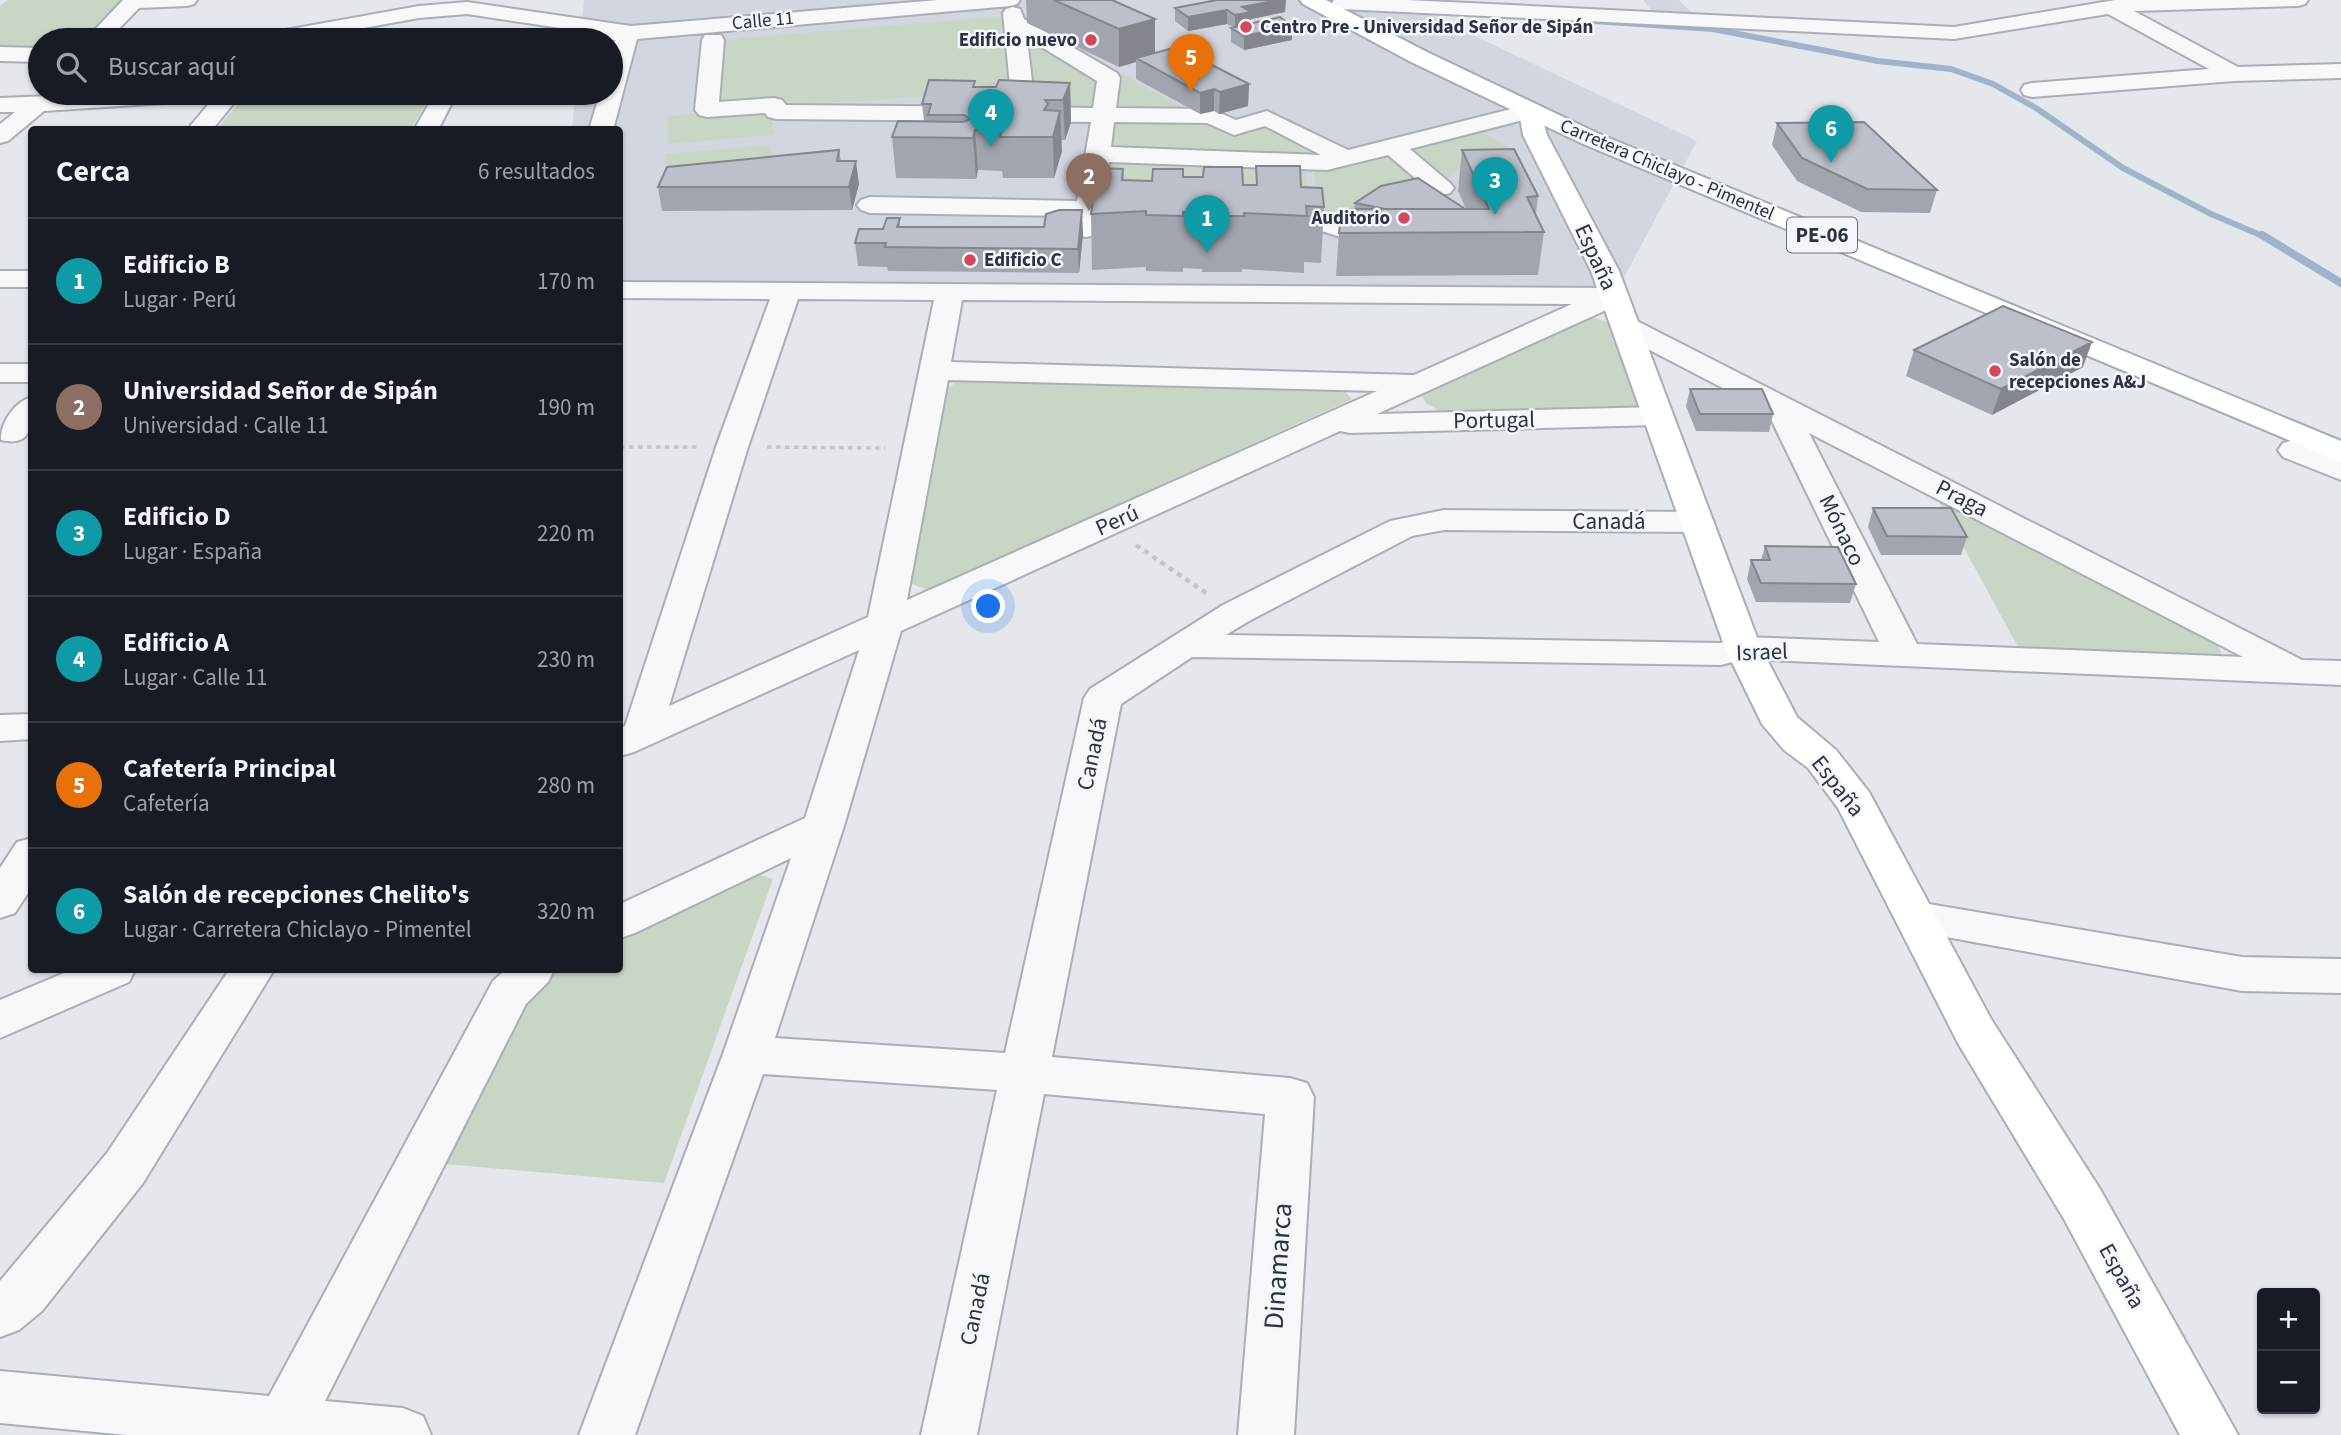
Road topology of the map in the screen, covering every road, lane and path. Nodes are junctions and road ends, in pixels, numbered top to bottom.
1 (187, 0) edge
2 (419, 0) edge
3 (1310, 0) edge
4 (2298, 0) edge
5 (134, 1) edge
6 (1338, 1) edge
7 (2155, 3) junction
8 (2111, 7) junction
9 (441, 9) junction
10 (1512, 9) edge
11 (1012, 12) edge
12 (108, 28) edge
13 (332, 28) edge
14 (601, 28) edge
15 (623, 31) edge
16 (628, 32) junction
17 (623, 33) edge
18 (713, 40) dead end
19 (623, 50) edge
20 (0, 54) edge
21 (28, 55) edge
22 (2341, 71) edge
23 (2234, 74) junction
24 (2032, 90) dead end
25 (0, 105) edge
26 (37, 105) joint
27 (221, 105) edge
28 (440, 105) edge
29 (608, 105) edge
30 (1531, 111) junction
31 (1024, 114) junction
32 (1104, 114) junction
33 (202, 126) edge
34 (428, 126) edge
35 (602, 126) edge
36 (0, 136) edge
37 (1393, 147) junction
38 (1097, 154) junction
39 (1345, 158) junction
40 (1309, 162) junction
41 (1312, 189) edge
42 (870, 205) dead end
43 (1256, 211) edge
44 (0, 279) edge
45 (28, 279) edge
46 (623, 290) edge
47 (787, 290) junction
48 (950, 292) junction
49 (1620, 311) junction
50 (2064, 335) junction
51 (934, 371) junction
52 (0, 373) edge
53 (28, 373) edge
54 (1422, 384) junction
55 (1780, 406) junction
56 (28, 411) edge
57 (1658, 416) junction
58 (1331, 424) junction
59 (2341, 431) edge
60 (12, 433) dead end
61 (623, 447) edge
62 (732, 447) junction
63 (921, 448) junction
64 (2294, 450) joint
65 (2341, 452) edge
66 (2341, 470) edge
67 (1697, 522) junction
68 (1107, 524) junction
69 (1236, 613) junction
70 (885, 624) junction
71 (1182, 646) junction
72 (1743, 648) junction
73 (1904, 655) junction
74 (2298, 670) junction
75 (2341, 673) edge
76 (28, 726) edge
77 (0, 728) edge
78 (631, 738) edge
79 (823, 826) junction
80 (28, 858) edge
81 (0, 902) edge
82 (1917, 918) junction
83 (623, 921) edge
84 (106, 973) edge
85 (250, 973) edge
86 (529, 973) edge
87 (2341, 976) edge
88 (0, 1020) edge
89 (746, 1054) junction
90 (1023, 1073) junction
91 (0, 1313) edge
92 (0, 1397) edge
93 (281, 1430) edge
94 (404, 1435) edge
95 (607, 1435) edge
96 (949, 1435) edge
97 (1266, 1435) edge
98 (2210, 1435) edge

1 - 5 street
2 - 9 street
3 - 30 main road, Carretera Chiclayo - Pimentel / PE-06
4 - 7 street
5 - 12 street
6 - 10 street
6 - 59 main road, Carretera Chiclayo - Pimentel / PE-06
7 - 8 street
7 - 23 street
8 - 10 street
8 - 23 street
9 - 13 street
9 - 14 street
11 - 16 street, Calle 11
11 - 31 street
11 - 32 street
15 - 16 street
16 - 17 street, Calle 11
16 - 19 street
18 - 31 street
20 - 21 street
22 - 23 street
23 - 24 street
25 - 26 street
26 - 36 street
27 - 33 street
28 - 34 street
29 - 35 street
30 - 37 street
30 - 49 main road, España
30 - 50 main road, Carretera Chiclayo - Pimentel / PE-06
31 - 32 street
32 - 38 street
32 - 39 street
37 - 39 street
37 - 43 street
38 - 40 street
38 - 42 street
39 - 40 street
40 - 41 street
44 - 45 street
46 - 47 street
47 - 48 street
47 - 62 street
48 - 49 street
48 - 51 street
49 - 54 street, Perú
49 - 55 street, Praga
49 - 57 main road, España
50 - 64 main road
50 - 65 main road, Carretera Chiclayo - Pimentel / PE-06
51 - 54 street
51 - 63 street
52 - 53 street
54 - 58 street, Perú
55 - 73 street, Mónaco
55 - 74 street, Praga
56 - 60 street
57 - 58 street, Portugal
57 - 67 main road, España
58 - 68 street, Perú
61 - 62 path
62 - 63 path
62 - 78 street
63 - 70 street
64 - 66 street
67 - 69 street, Canadá
67 - 72 main road, España
68 - 69 path
68 - 70 street, Perú
69 - 71 street, Canadá
70 - 78 street, Perú
70 - 79 street
71 - 72 street, Israel
71 - 90 street, Canadá
72 - 73 street, Israel
72 - 82 main road, España
73 - 74 street, Israel
74 - 75 street, Israel
76 - 77 street
79 - 83 street
79 - 89 street
80 - 81 street
82 - 87 street
82 - 98 main road, España
84 - 88 street
85 - 91 street
86 - 93 street
89 - 90 street
89 - 95 street
90 - 96 street, Canadá
90 - 97 street, Dinamarca
92 - 93 street
93 - 94 street

